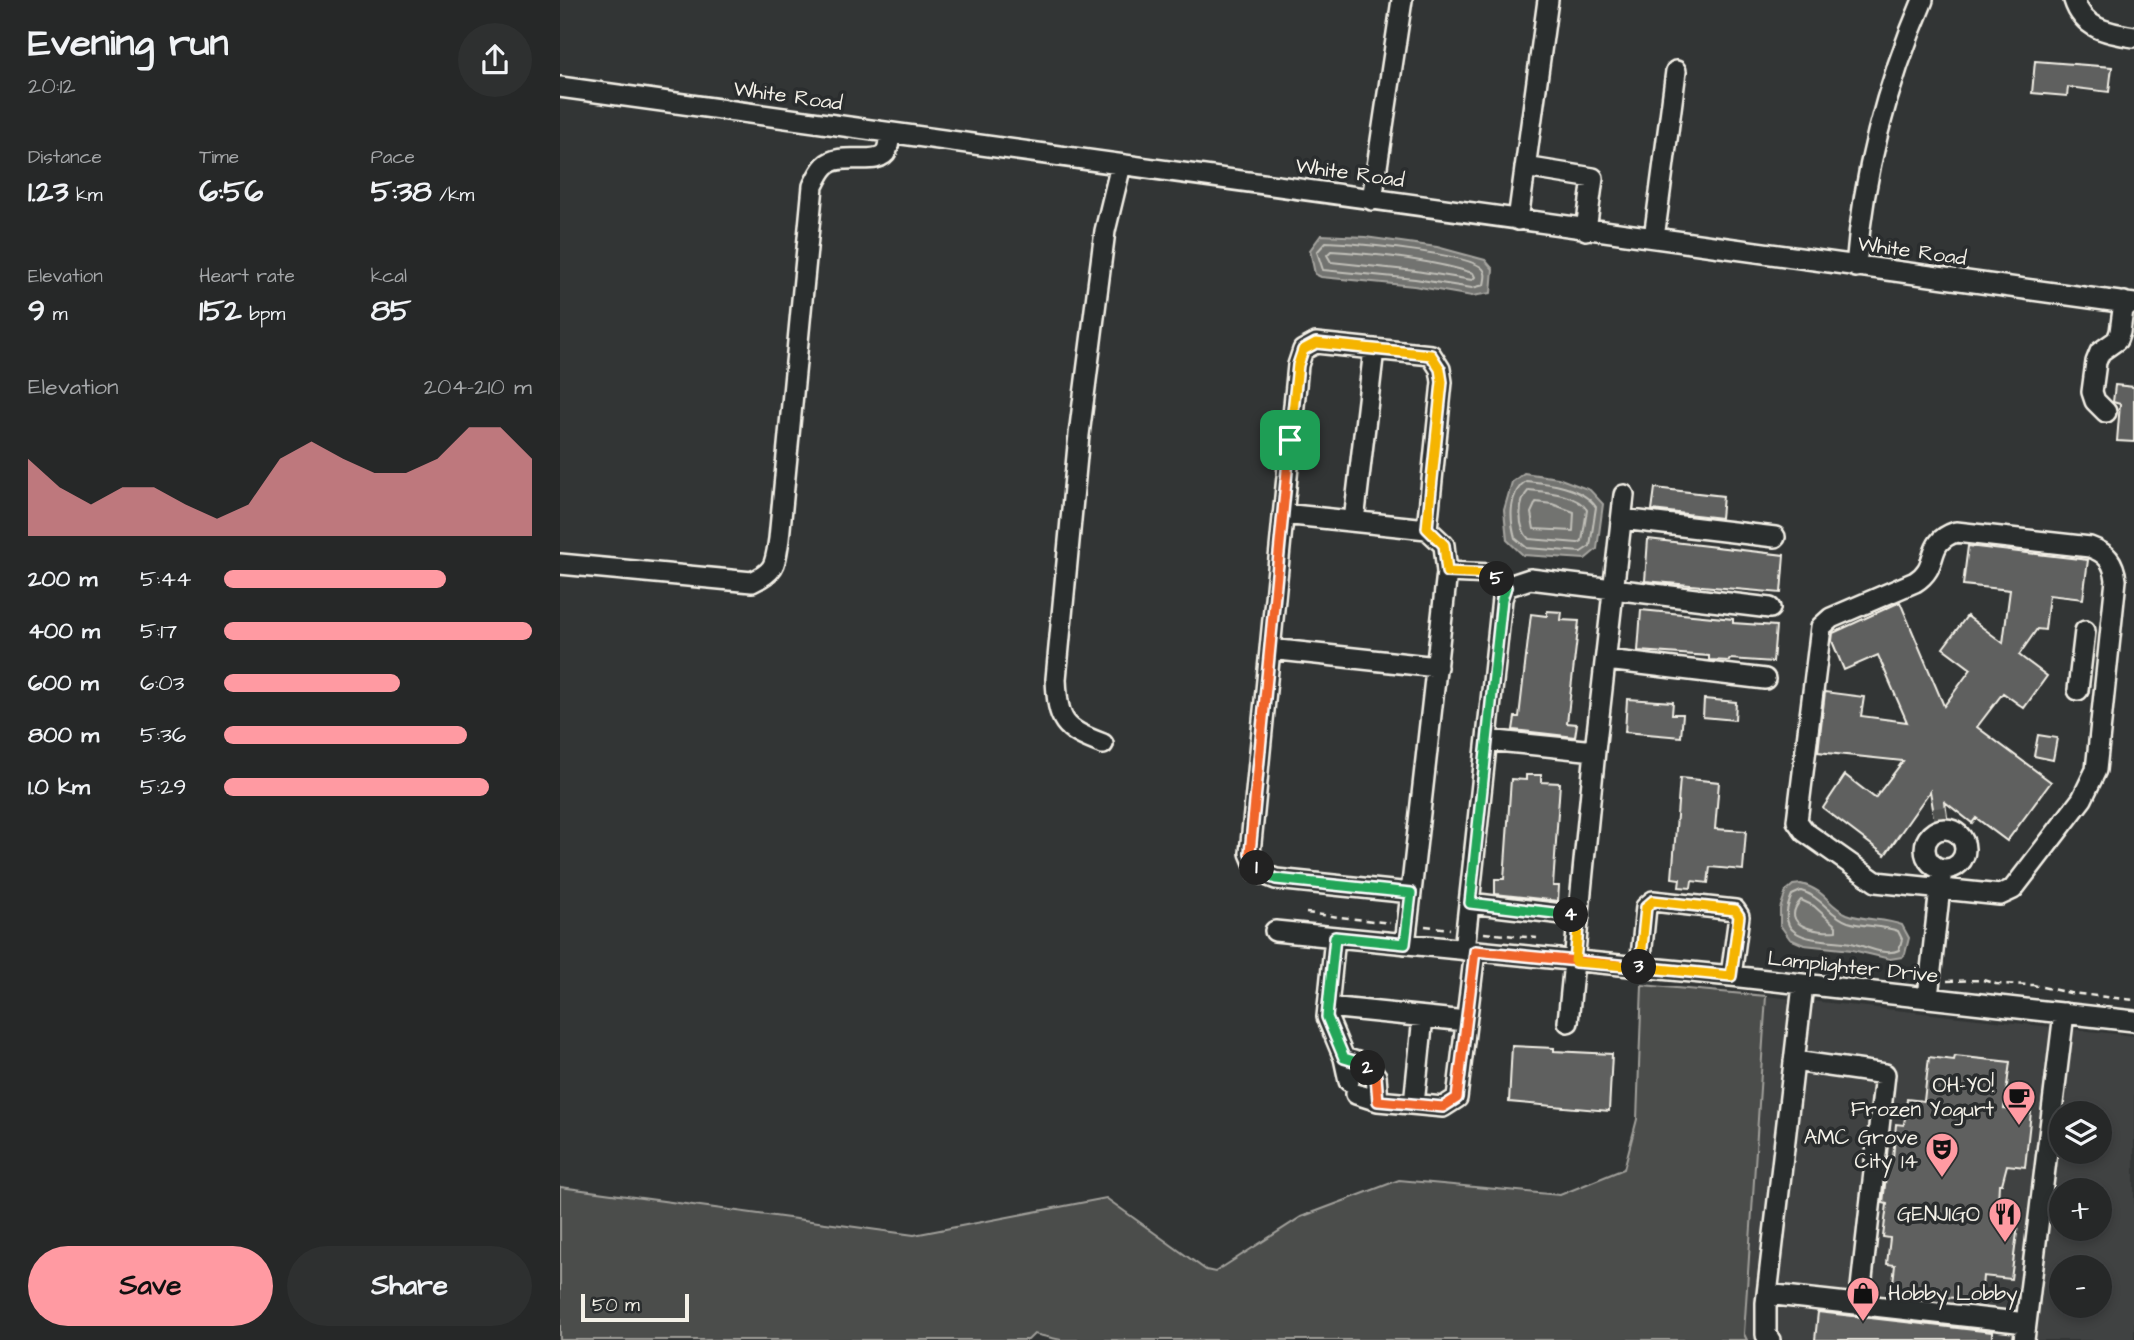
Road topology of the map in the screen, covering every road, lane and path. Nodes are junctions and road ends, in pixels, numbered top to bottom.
1 (1402, 0) edge
2 (1548, 0) edge
3 (1923, 0) edge
4 (2074, 0) edge
5 (2134, 37) edge
6 (1676, 71) dead end
7 (560, 87) edge
8 (890, 133) junction
9 (1121, 165) junction
10 (1525, 167) junction
11 (1372, 200) junction
12 (1518, 220) junction
13 (1586, 230) junction
14 (1654, 238) junction
15 (1856, 267) junction
16 (2129, 303) edge
17 (1374, 349) junction
18 (2106, 412) dead end
19 (1625, 495) dead end
20 (1283, 514) junction
21 (1622, 519) junction
22 (1354, 522) junction
23 (1427, 528) junction
24 (1775, 537) dead end
25 (560, 564) edge
26 (1447, 572) junction
27 (1506, 587) junction
28 (1614, 590) junction
29 (1770, 608) dead end
30 (2084, 631) dead end
31 (1270, 649) junction
32 (2082, 653) junction
33 (2108, 656) junction
34 (1606, 660) junction
35 (1437, 667) junction
36 (1765, 679) dead end
37 (2078, 690) dead end
38 (1487, 740) junction
39 (1103, 744) dead end
40 (1595, 751) junction
41 (1965, 845) junction
42 (1925, 850) junction
43 (1942, 869) junction
44 (1940, 889) junction
45 (1411, 893) junction
46 (1470, 903) junction
47 (1579, 916) junction
48 (1275, 931) dead end
49 (1335, 937) junction
50 (1405, 944) junction
51 (1469, 950) junction
52 (1575, 962) junction
53 (1640, 967) junction
54 (1731, 976) junction
55 (1803, 985) junction
56 (1928, 997) junction
57 (1328, 1007) junction
58 (2064, 1013) junction
59 (1423, 1017) junction
60 (1466, 1021) junction
61 (2134, 1021) edge
62 (1568, 1022) dead end
63 (1344, 1058) junction
64 (1794, 1061) junction
65 (1378, 1101) junction
66 (1414, 1104) junction
67 (1767, 1294) junction
68 (1859, 1306) junction
69 (2025, 1332) edge
70 (1770, 1340) edge

1 - 11 street
2 - 10 street
3 - 15 street
4 - 5 street
6 - 14 street
7 - 8 street, White Road
8 - 9 street, White Road
8 - 25 street
9 - 11 street, White Road
9 - 39 street
10 - 12 street
10 - 13 street
11 - 12 street, White Road
12 - 13 street, White Road
13 - 14 street, White Road
14 - 15 street, White Road
15 - 16 street, White Road
16 - 18 street
17 - 20 street
17 - 22 street
17 - 23 street
19 - 21 street
20 - 22 street
20 - 31 street
21 - 24 street
21 - 28 street
22 - 23 street
23 - 26 street
26 - 27 street
26 - 35 street
27 - 28 street
27 - 38 street
28 - 29 street
28 - 34 street
30 - 32 street
31 - 35 street
31 - 45 street
32 - 33 street
32 - 37 street
33 - 44 street
33 - 44 street
34 - 36 street
34 - 40 street
35 - 45 street
38 - 40 street
38 - 46 street
40 - 47 street
41 - 42 street
41 - 42 street
41 - 43 street
42 - 43 street
43 - 44 street
44 - 56 street
45 - 50 street
46 - 47 street
46 - 51 street
47 - 52 street
48 - 49 street, Lamplighter Drive
49 - 50 street, Lamplighter Drive
49 - 57 street
50 - 51 street, Lamplighter Drive
51 - 52 street, Lamplighter Drive
51 - 60 street
52 - 53 street, Lamplighter Drive
52 - 62 street
53 - 54 street, Lamplighter Drive
53 - 54 street
54 - 55 street, Lamplighter Drive
55 - 56 street, Lamplighter Drive
55 - 64 street
56 - 58 street, Lamplighter Drive
57 - 59 street
57 - 63 street
58 - 61 street, Lamplighter Drive
58 - 69 street
59 - 60 street
59 - 66 street
60 - 66 street
63 - 65 street
63 - 65 street
64 - 67 street
64 - 68 street
65 - 66 street
67 - 68 street
67 - 70 street
68 - 69 street

